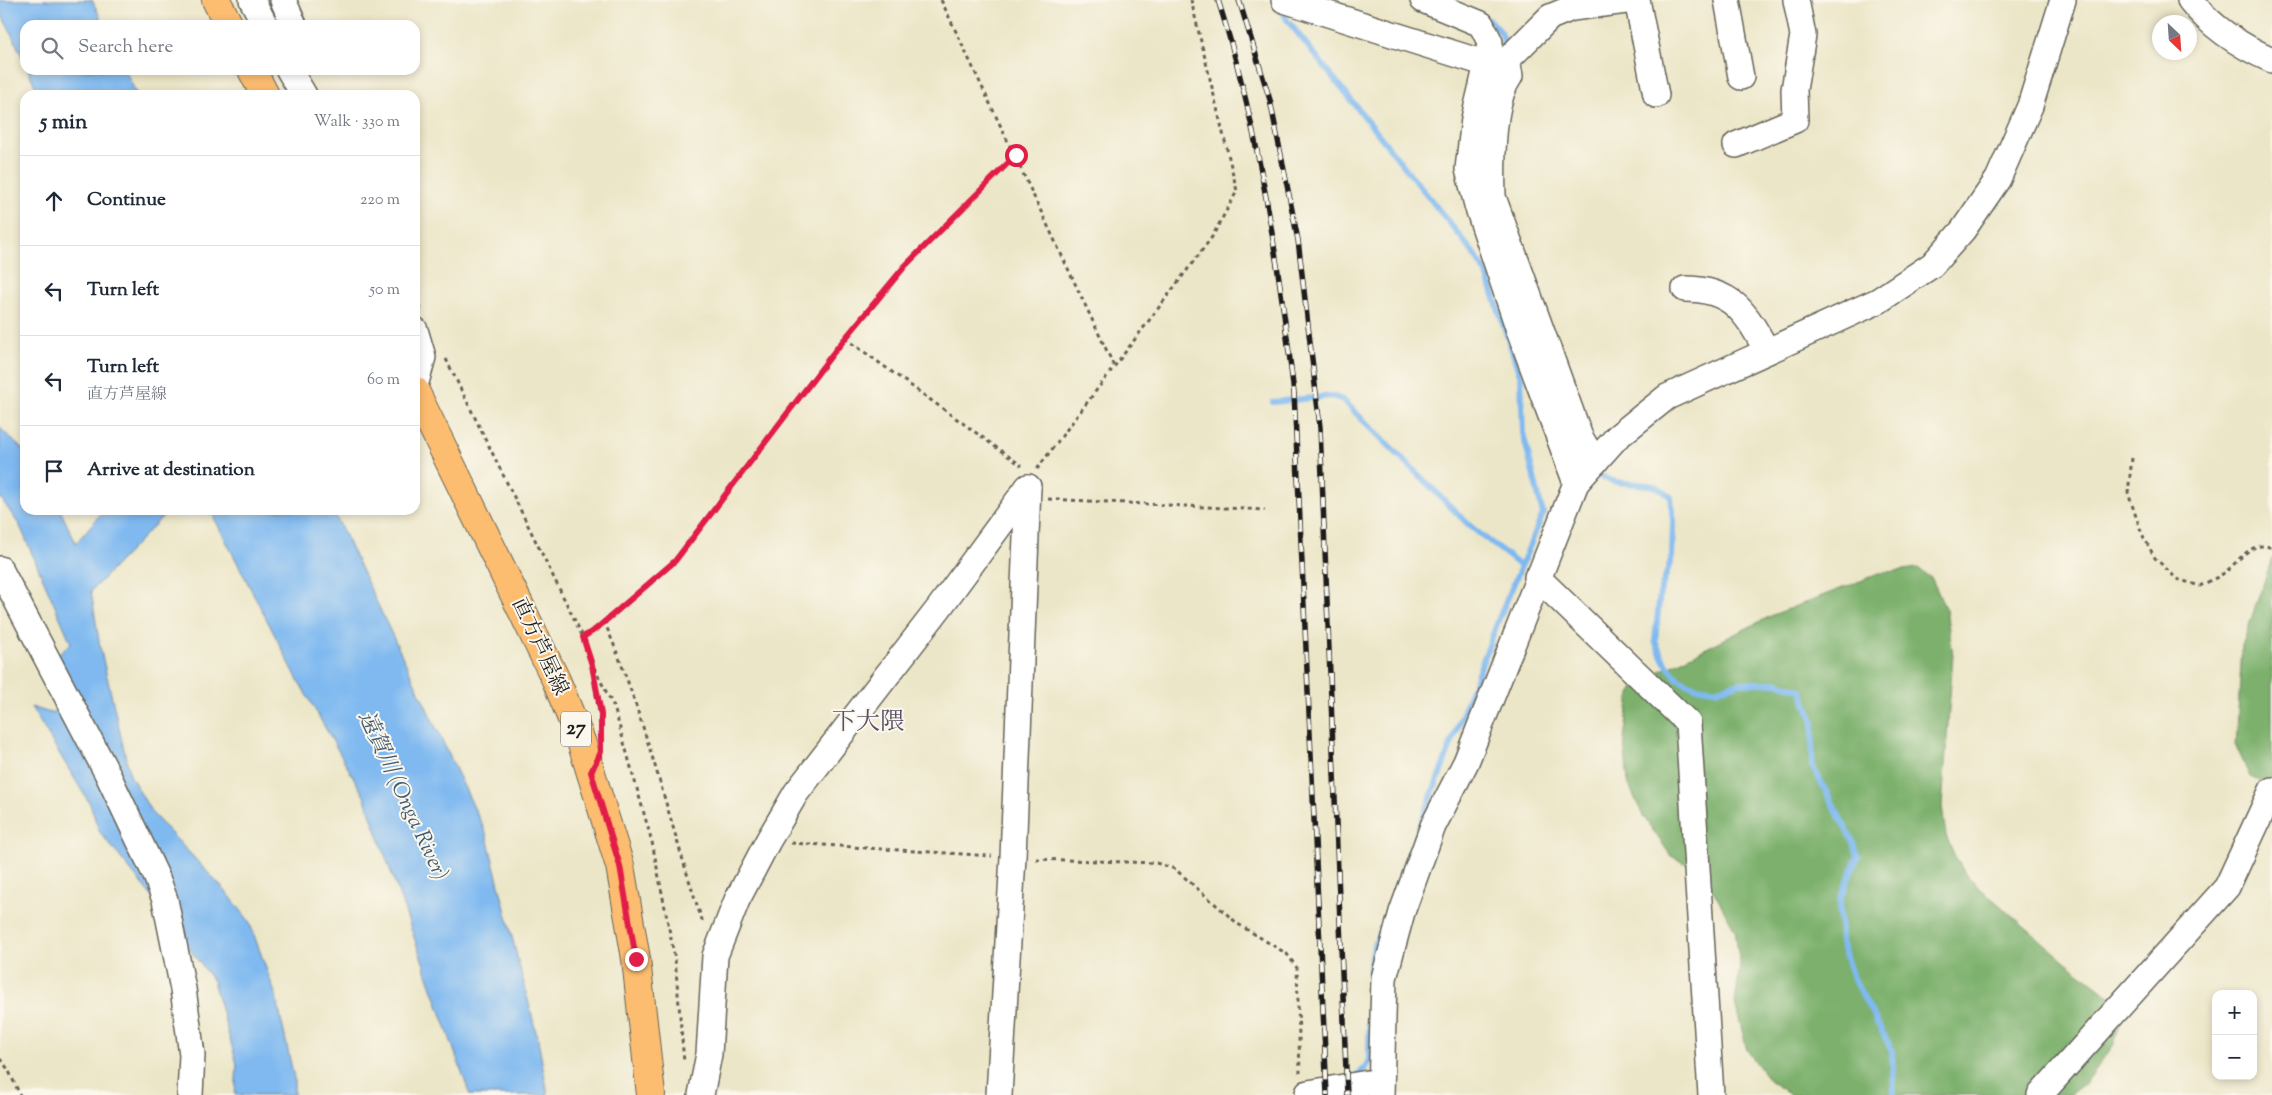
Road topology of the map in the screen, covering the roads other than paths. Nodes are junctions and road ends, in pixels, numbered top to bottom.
1 (216, 0) edge
2 (252, 0) edge
3 (283, 0) edge
4 (1284, 0) edge
5 (1423, 0) edge
6 (1635, 0) edge
7 (1727, 0) edge
8 (1796, 0) edge
9 (2063, 0) edge
10 (2190, 0) edge
11 (1549, 8) edge
12 (226, 20) edge
13 (262, 20) edge
14 (292, 20) edge
15 (2272, 60) edge
16 (1497, 62) junction
17 (255, 75) edge
18 (1741, 77) dead end
19 (262, 90) edge
20 (1656, 95) dead end
21 (1736, 145) dead end
22 (1512, 278) junction
23 (1685, 288) dead end
24 (420, 324) edge
25 (1767, 351) junction
26 (420, 368) edge
27 (420, 401) edge
28 (1595, 462) junction
29 (1576, 483) junction
30 (0, 570) edge
31 (1538, 577) junction
32 (2272, 790) edge
33 (1381, 1088) edge
34 (1308, 1094) edge
35 (190, 1095) edge
36 (651, 1095) edge
37 (701, 1095) edge
38 (999, 1095) edge
39 (1712, 1095) edge
40 (2040, 1095) edge

1 - 12 main road
2 - 13 street
3 - 14 street
4 - 16 street
5 - 16 street
6 - 11 street
6 - 20 street
7 - 18 street
8 - 21 street
9 - 25 street
10 - 15 street
11 - 16 street
16 - 22 street
17 - 19 main road
22 - 28 street
22 - 29 street
23 - 25 street
24 - 26 street
25 - 28 street
27 - 36 main road, 直方芦屋線 / 27
28 - 29 street
29 - 31 street
30 - 35 street
31 - 33 street
31 - 39 street
32 - 40 street
33 - 34 street
37 - 38 street

